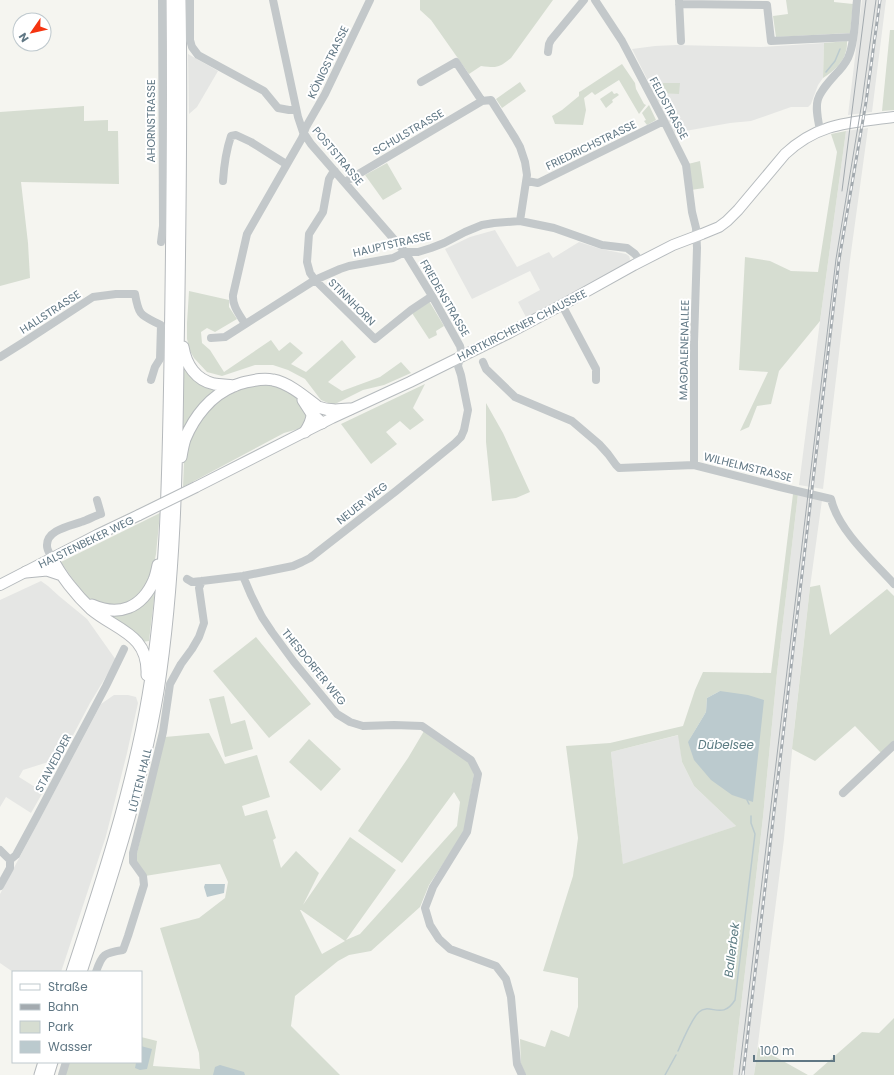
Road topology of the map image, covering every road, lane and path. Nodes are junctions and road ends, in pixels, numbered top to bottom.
1 (162, 0) edge
2 (172, 0) edge
3 (180, 0) edge
4 (190, 0) edge
5 (273, 0) edge
6 (370, 0) edge
7 (584, 0) edge
8 (595, 0) edge
9 (857, 0) edge
10 (679, 2) edge
11 (853, 37) junction
12 (681, 41) dead end
13 (548, 52) dead end
14 (421, 82) dead end
15 (482, 101) junction
16 (296, 110) junction
17 (894, 117) edge
18 (664, 121) junction
19 (820, 130) junction
20 (304, 133) junction
21 (286, 164) junction
22 (335, 171) junction
23 (223, 181) dead end
24 (527, 181) junction
25 (344, 182) junction
26 (520, 221) junction
27 (696, 234) junction
28 (161, 242) dead end
29 (405, 252) junction
30 (640, 262) junction
31 (315, 280) junction
32 (432, 296) junction
33 (562, 305) junction
34 (179, 318) junction
35 (245, 324) junction
36 (211, 338) dead end
37 (0, 357) edge
38 (460, 357) junction
39 (483, 362) dead end
40 (151, 380) dead end
41 (596, 380) dead end
42 (234, 386) junction
43 (350, 409) junction
44 (315, 410) junction
45 (322, 423) junction
46 (305, 432) junction
47 (694, 465) junction
48 (176, 477) junction
49 (172, 499) joint
50 (97, 500) dead end
51 (166, 521) junction
52 (52, 558) junction
53 (26, 572) junction
54 (62, 575) junction
55 (243, 576) junction
56 (187, 579) dead end
57 (202, 581) junction
58 (894, 584) edge
59 (0, 585) edge
60 (82, 600) junction
61 (124, 649) dead end
62 (144, 721) junction
63 (894, 745) edge
64 (843, 794) dead end
65 (0, 850) edge
66 (10, 860) junction
67 (0, 886) edge
68 (72, 971) edge
69 (81, 971) edge
70 (96, 971) edge
71 (44, 1063) edge
72 (52, 1063) edge
73 (66, 1063) edge
74 (40, 1075) edge
75 (48, 1075) edge
76 (62, 1075) edge
77 (522, 1075) edge

1 - 28 street, AHORNSTRASSE
2 - 51 highway
3 - 34 highway
4 - 16 street
5 - 16 street, POSTSTRASSE
6 - 20 street, KÖNIGSTRASSE
7 - 13 street
8 - 18 street, FELDSTRASSE
9 - 11 street
10 - 11 street
10 - 12 street
11 - 19 street
14 - 15 street
15 - 24 street
15 - 25 street, SCHULSTRASSE
16 - 20 street, POSTSTRASSE
17 - 19 main road, HARTKIRCHENER CHAUSSEE
18 - 24 street, FRIEDRICHSTRASSE
18 - 27 street, FELDSTRASSE
19 - 27 main road, HARTKIRCHENER CHAUSSEE
20 - 21 street, KÖNIGSTRASSE
20 - 22 street, POSTSTRASSE
21 - 23 street
21 - 35 street, KÖNIGSTRASSE
22 - 25 street, POSTSTRASSE
22 - 31 street
24 - 26 street
25 - 29 street, POSTSTRASSE
26 - 29 street, HAUPTSTRASSE
26 - 30 street, HAUPTSTRASSE
27 - 30 main road, HARTKIRCHENER CHAUSSEE
27 - 47 street, MAGDALENENALLEE
29 - 31 street, HAUPTSTRASSE
29 - 32 street, FRIEDENSTRASSE
30 - 33 main road, HARTKIRCHENER CHAUSSEE
31 - 32 street, STINNHORN
31 - 35 street, HAUPTSTRASSE
32 - 38 street, FRIEDENSTRASSE
33 - 38 main road, HARTKIRCHENER CHAUSSEE
33 - 41 street
34 - 42 highway
34 - 48 highway
35 - 36 street, HAUPTSTRASSE
37 - 40 street, HALLSTRASSE
38 - 43 main road, HARTKIRCHENER CHAUSSEE
38 - 55 street, NEUER WEG
39 - 47 street, WILHELMSTRASSE
42 - 44 highway
42 - 48 highway
43 - 44 highway
43 - 45 main road, HARTKIRCHENER CHAUSSEE
44 - 45 highway
44 - 46 highway
45 - 46 main road, HARTKIRCHENER CHAUSSEE
46 - 49 main road, HARTKIRCHENER CHAUSSEE, bridge
47 - 58 street, WILHELMSTRASSE
48 - 69 highway
49 - 52 main road, HALSTENBEKER WEG, bridge
50 - 52 street
51 - 60 highway
51 - 62 highway
52 - 53 main road, HALSTENBEKER WEG
52 - 54 highway
53 - 54 highway
53 - 59 main road, HALSTENBEKER WEG
54 - 60 highway
55 - 57 street, NEUER WEG
55 - 77 street, THESDORFER WEG
56 - 57 street, NEUER WEG
57 - 70 street, LÜTTEN HALL
60 - 62 highway
61 - 66 street, STAWEDDER
62 - 68 highway
63 - 64 street
65 - 66 street
66 - 67 street, STAWEDDER
71 - 74 highway
72 - 75 highway
73 - 76 street

